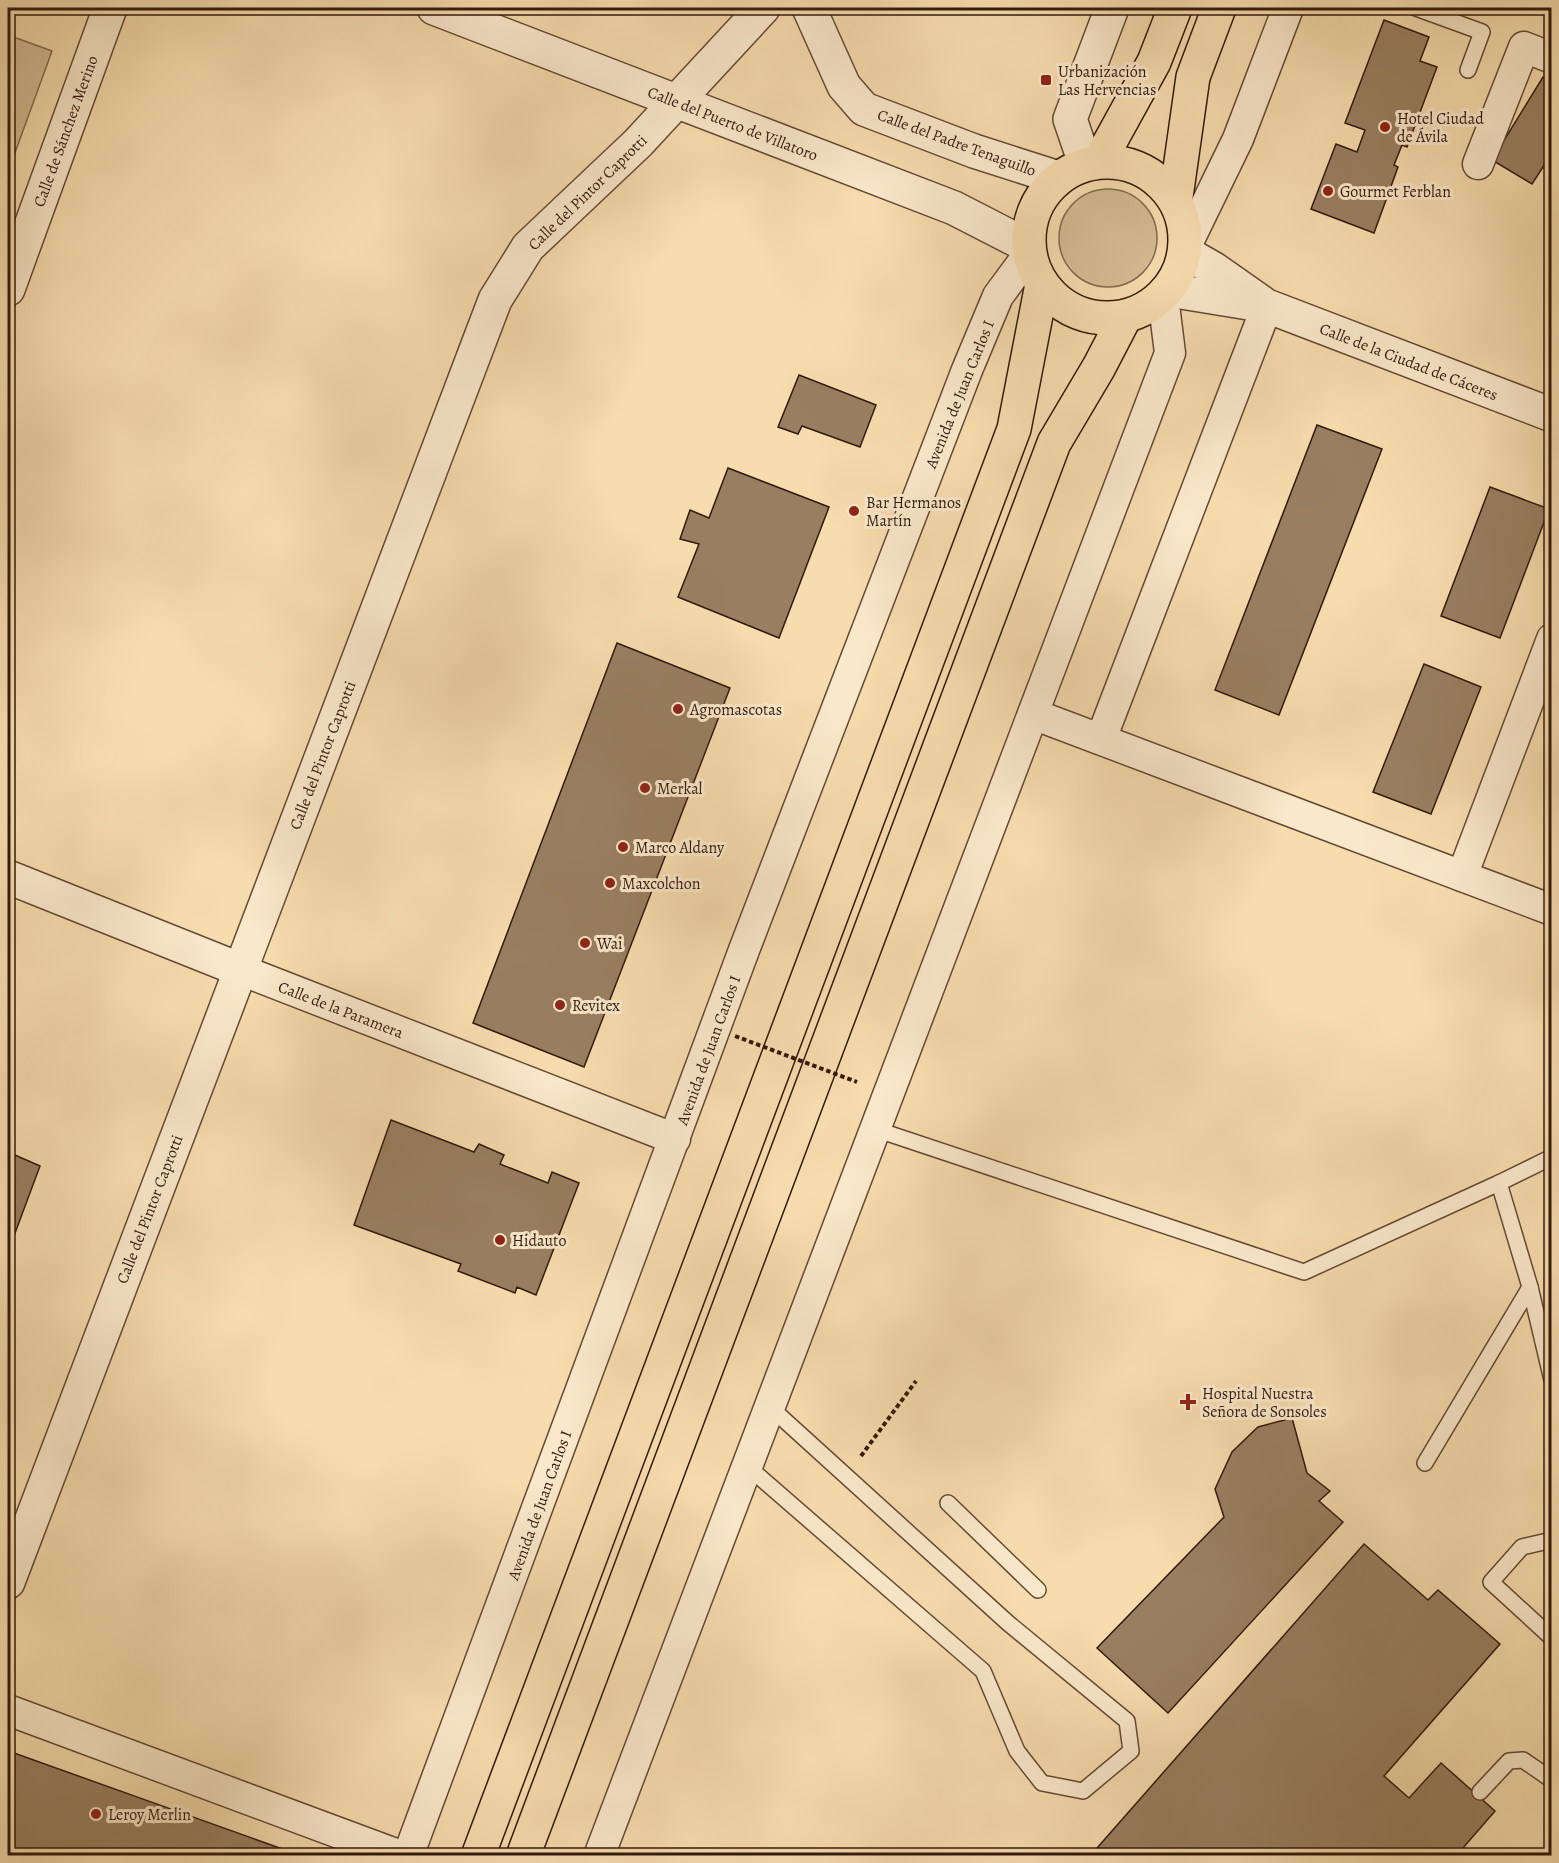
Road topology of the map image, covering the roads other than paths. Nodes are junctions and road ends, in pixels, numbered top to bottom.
1 (110, 8) edge
2 (434, 8) edge
3 (763, 8) edge
4 (809, 8) edge
5 (1112, 8) edge
6 (1175, 8) edge
7 (1219, 8) edge
8 (1288, 8) edge
9 (1416, 8) edge
10 (1551, 58) edge
11 (1468, 70) dead end
12 (677, 102) junction
13 (1478, 164) dead end
14 (1081, 167) junction
15 (1176, 197) junction
16 (1187, 248) junction
17 (1028, 250) junction
18 (1042, 284) junction
19 (8, 289) edge
20 (1166, 294) junction
21 (1267, 306) junction
22 (1125, 317) junction
23 (1549, 408) edge
24 (1551, 639) edge
25 (1033, 714) junction
26 (1101, 739) junction
27 (1462, 876) junction
28 (8, 877) edge
29 (1551, 910) edge
30 (241, 969) junction
31 (875, 1129) junction
32 (675, 1139) junction
33 (1551, 1157) edge
34 (1499, 1184) junction
35 (1530, 1287) junction
36 (1551, 1380) edge
37 (770, 1407) junction
38 (1425, 1463) dead end
39 (747, 1466) junction
40 (948, 1503) dead end
41 (1551, 1540) edge
42 (8, 1582) edge
43 (1038, 1590) dead end
44 (1551, 1638) edge
45 (8, 1710) edge
46 (1551, 1780) edge
47 (1480, 1792) dead end
48 (401, 1856) edge
49 (408, 1856) edge
50 (478, 1856) edge
51 (523, 1856) edge
52 (599, 1856) edge

1 - 19 street, Calle de Sánchez Merino
2 - 12 street, Calle del Puerto de Villatoro
3 - 12 street, Calle del Pintor Caprotti
4 - 14 street, Calle del Padre Tenaguillo
5 - 14 street
6 - 14 highway
7 - 15 highway
8 - 16 street
9 - 11 lane
10 - 13 street
12 - 17 street, Calle del Puerto de Villatoro
12 - 30 street, Calle del Pintor Caprotti
14 - 15 highway
14 - 17 highway
15 - 16 highway
16 - 20 highway
16 - 21 street, Calle de la Ciudad de Cáceres
17 - 18 highway
17 - 32 street, Avenida de Juan Carlos I
18 - 22 highway
18 - 50 highway
20 - 21 street, Calle de la Ciudad de Cáceres
20 - 22 highway
20 - 25 street
21 - 23 street, Calle de la Ciudad de Cáceres
21 - 26 street
22 - 51 highway
24 - 27 street
25 - 26 street
25 - 31 street
26 - 27 street
27 - 29 street
28 - 30 street, Calle de la Paramera
30 - 32 street, Calle de la Paramera
30 - 42 street, Calle del Pintor Caprotti
31 - 34 lane
31 - 37 street
32 - 49 street, Avenida de Juan Carlos I
33 - 34 lane
34 - 35 lane
35 - 36 lane
35 - 38 lane
37 - 39 street
37 - 39 lane
39 - 52 street
40 - 43 lane
41 - 44 lane
45 - 48 street
46 - 47 lane

